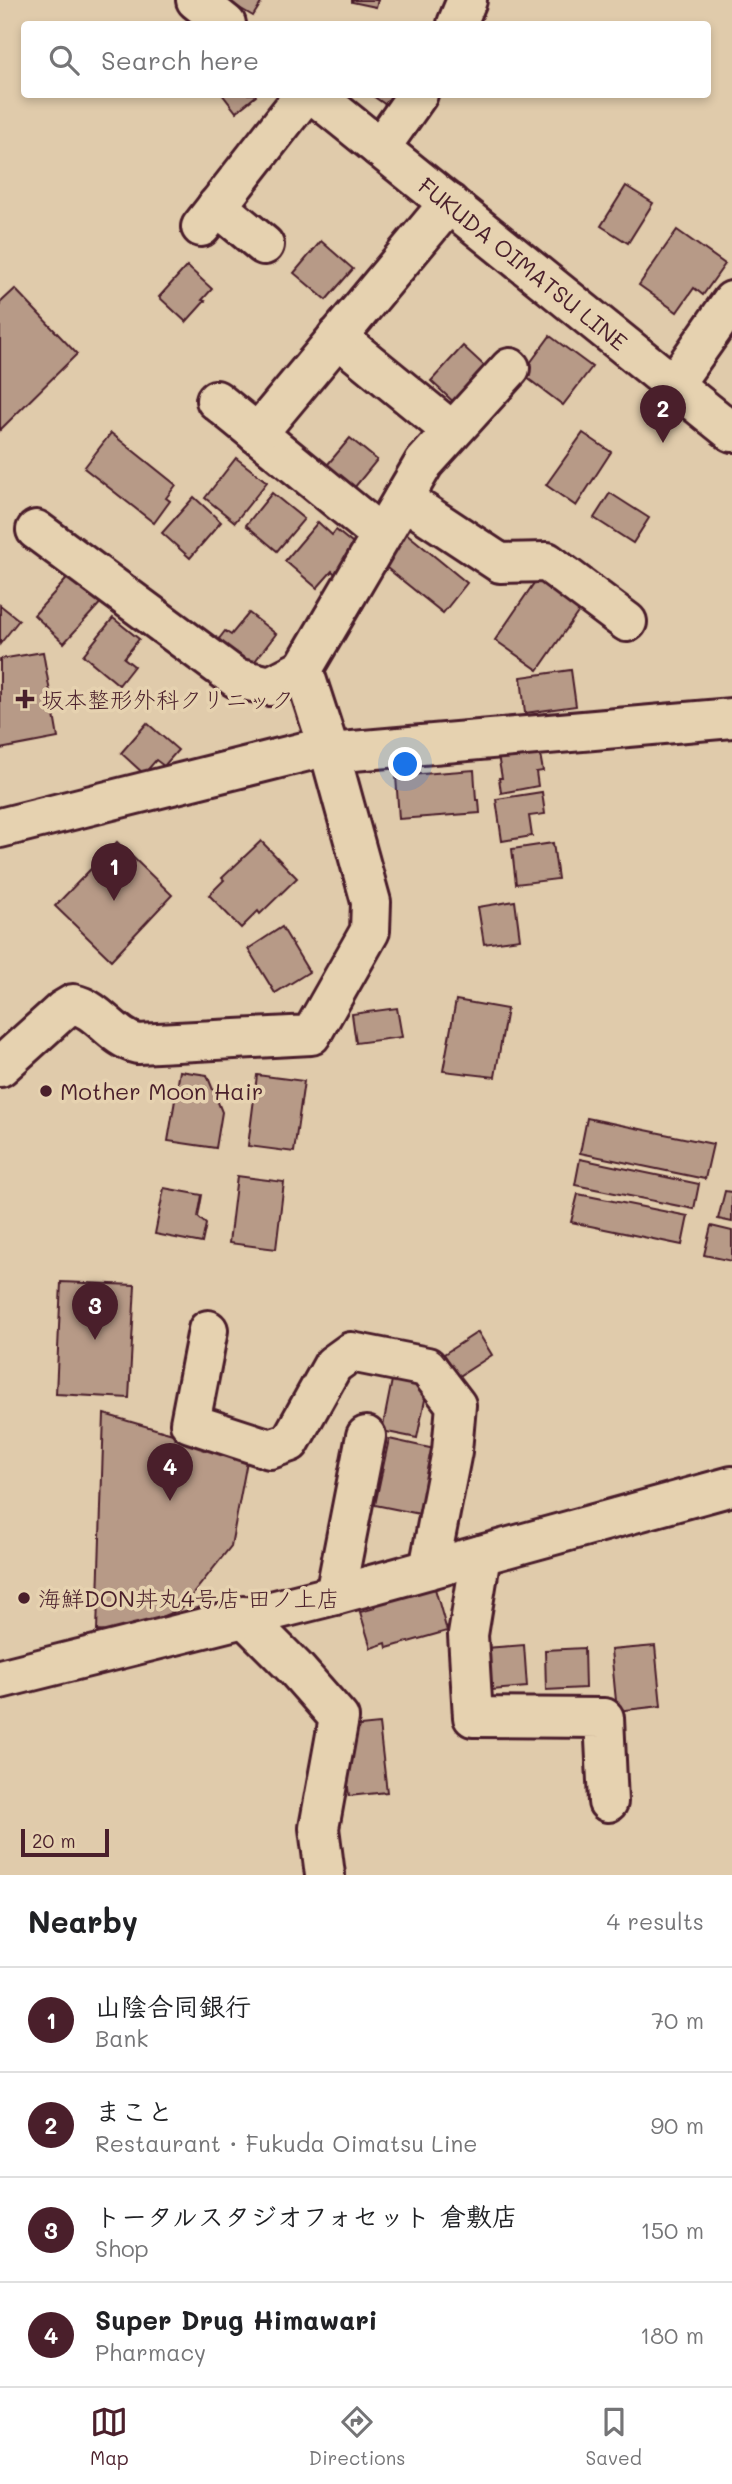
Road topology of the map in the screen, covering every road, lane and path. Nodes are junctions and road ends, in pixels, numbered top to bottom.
1 (196, 0) edge
2 (467, 0) edge
3 (222, 21) edge
4 (458, 21) edge
5 (302, 98) edge
6 (318, 98) edge
7 (415, 98) edge
8 (380, 149) junction
9 (449, 204) junction
10 (264, 245) dead end
11 (732, 301) edge
12 (337, 337) junction
13 (510, 368) dead end
14 (673, 384) junction
15 (216, 400) dead end
16 (453, 431) junction
17 (732, 432) edge
18 (257, 434) junction
19 (403, 499) junction
20 (36, 530) dead end
21 (382, 535) junction
22 (627, 622) dead end
23 (303, 669) junction
24 (732, 718) edge
25 (327, 743) junction
26 (0, 828) edge
27 (0, 1067) edge
28 (208, 1330) dead end
29 (366, 1436) dead end
30 (732, 1486) edge
31 (481, 1555) junction
32 (429, 1569) junction
33 (335, 1595) junction
34 (243, 1616) junction
35 (0, 1679) edge
36 (608, 1802) dead end
37 (325, 1875) edge

1 - 3 street
2 - 4 street
5 - 10 street
6 - 8 street, FUKUDA OIMATSU LINE
7 - 8 street
8 - 9 street, FUKUDA OIMATSU LINE
9 - 12 street
9 - 14 street, FUKUDA OIMATSU LINE
11 - 14 street
12 - 16 street
12 - 18 street
13 - 16 street
14 - 17 street, FUKUDA OIMATSU LINE
15 - 18 street
16 - 19 street
18 - 21 street
19 - 21 street
19 - 22 street
20 - 23 street
21 - 23 street
23 - 25 street
24 - 25 street
25 - 26 street
25 - 27 street
28 - 32 street
29 - 33 street
30 - 31 street
31 - 32 street
31 - 36 street
32 - 33 street
33 - 34 street
34 - 35 street
34 - 37 street

